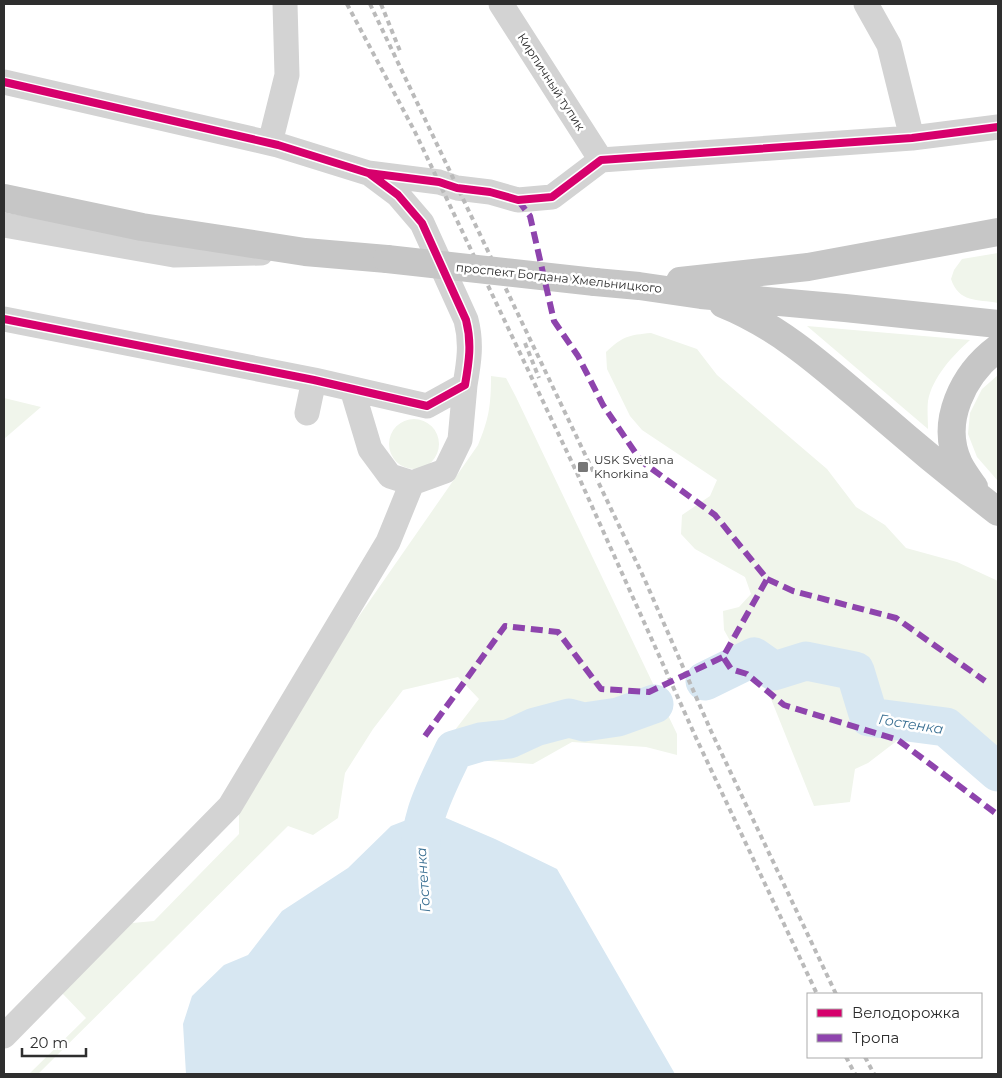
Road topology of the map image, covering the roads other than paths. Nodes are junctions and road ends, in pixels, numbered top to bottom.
1 (285, 4) edge
2 (501, 4) edge
3 (866, 4) edge
4 (4, 82) edge
5 (998, 127) edge
6 (912, 138) junction
7 (270, 143) junction
8 (600, 160) junction
9 (368, 173) junction
10 (4, 198) edge
11 (4, 225) edge
12 (998, 232) edge
13 (305, 252) junction
14 (639, 286) junction
15 (701, 295) junction
16 (4, 319) edge
17 (998, 324) edge
18 (998, 348) edge
19 (314, 380) junction
20 (465, 385) junction
21 (352, 390) junction
22 (307, 413) dead end
23 (401, 480) junction
24 (998, 512) edge
25 (4, 1036) edge

1 - 7 street
2 - 8 street, Кирпичный тупик
3 - 6 street
4 - 7 street
5 - 6 street
6 - 8 street
7 - 9 street
8 - 9 street
9 - 20 street
10 - 13 main road, проспект Богдана Хмельницкого
11 - 13 street
12 - 14 main road
13 - 14 main road, проспект Богдана Хмельницкого, bridge
14 - 15 main road, проспект Богдана Хмельницкого
15 - 17 main road, проспект Богдана Хмельницкого
15 - 24 main road
16 - 19 street
18 - 24 main road
19 - 21 street
19 - 22 street
20 - 21 street
20 - 23 street
21 - 23 street
23 - 25 street

